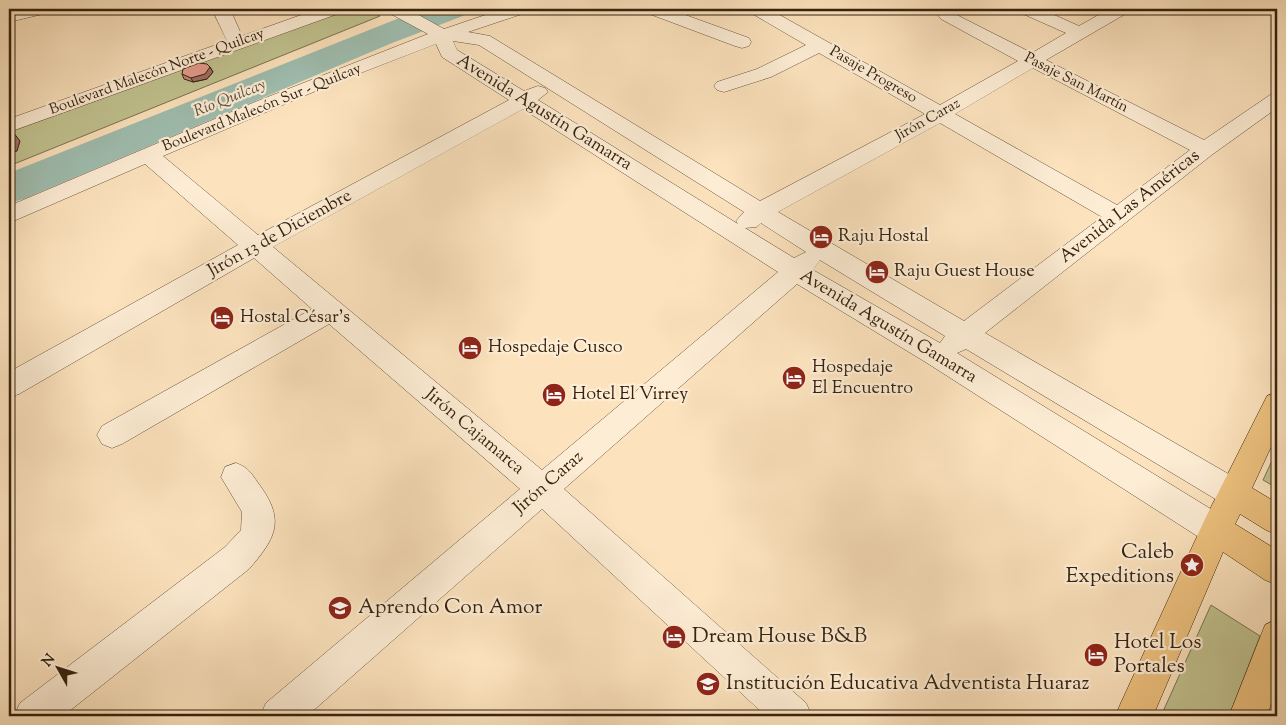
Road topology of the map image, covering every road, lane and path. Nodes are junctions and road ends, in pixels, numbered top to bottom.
1 (41, 9) edge
2 (221, 9) edge
3 (334, 9) edge
4 (519, 9) edge
5 (653, 9) edge
6 (758, 9) edge
7 (1027, 9) edge
8 (1121, 9) edge
9 (397, 10) edge
10 (948, 15) dead end
11 (9, 17) edge
12 (436, 32) junction
13 (1080, 33) junction
14 (742, 42) dead end
15 (237, 44) junction
16 (820, 44) junction
17 (1031, 60) junction
18 (553, 83) junction
19 (724, 86) dead end
20 (525, 99) junction
21 (1277, 99) edge
22 (940, 114) junction
23 (9, 126) edge
24 (1204, 149) junction
25 (148, 155) junction
26 (758, 212) junction
27 (9, 215) edge
28 (1118, 216) junction
29 (736, 232) junction
30 (256, 246) junction
31 (820, 249) junction
32 (795, 271) junction
33 (331, 310) junction
34 (966, 335) junction
35 (937, 355) junction
36 (9, 386) edge
37 (1277, 404) edge
38 (112, 435) dead end
39 (236, 477) dead end
40 (542, 490) junction
41 (1233, 493) junction
42 (1277, 520) edge
43 (1216, 530) junction
44 (1277, 569) edge
45 (1277, 637) edge
46 (33, 716) edge
47 (279, 716) edge
48 (793, 716) edge
49 (1134, 716) edge
50 (1248, 716) edge

1 - 11 street
2 - 15 street
3 - 15 street, Boulevard Malecón Norte - Quilcay
4 - 12 street, Boulevard Malecón Sur - Quilcay
5 - 14 street
6 - 16 street, Pasaje Progreso
7 - 13 street
8 - 13 street, Jirón Caraz
9 - 12 street
10 - 17 street, Pasaje San Martín
12 - 18 street, Avenida Agustín Gamarra
12 - 20 street, Avenida Agustín Gamarra
12 - 25 street, Boulevard Malecón Sur - Quilcay
13 - 17 street, Jirón Caraz
15 - 23 street, Boulevard Malecón Norte - Quilcay
16 - 19 street
16 - 22 street, Pasaje Progreso
17 - 22 street, Jirón Caraz
17 - 24 street, Pasaje San Martín
18 - 20 street, Jirón 13 de Diciembre
18 - 26 street, Avenida Agustín Gamarra
20 - 29 street, Avenida Agustín Gamarra
20 - 30 street, Jirón 13 de Diciembre
21 - 24 street, Avenida Las Américas
22 - 26 street, Jirón Caraz
22 - 28 street, Pasaje Progreso
24 - 28 street, Avenida Las Américas
25 - 27 street, Boulevard Malecón Sur - Quilcay
25 - 30 street, Jirón Cajamarca
26 - 29 street, Jirón Caraz
26 - 31 street, Avenida Agustín Gamarra
28 - 34 street, Avenida Las Américas
29 - 32 street, Avenida Agustín Gamarra
30 - 33 street, Jirón Cajamarca
30 - 36 street, Jirón 13 de Diciembre
31 - 32 street, Jirón Caraz
31 - 34 street, Avenida Agustín Gamarra
32 - 35 street, Avenida Agustín Gamarra
32 - 40 street, Jirón Caraz
33 - 38 street
33 - 40 street, Jirón Cajamarca
34 - 35 street, Avenida Las Américas
34 - 41 street, Avenida Agustín Gamarra
35 - 43 street, Avenida Agustín Gamarra
37 - 41 main road
39 - 46 street
40 - 47 street, Jirón Caraz
40 - 48 street, Jirón Cajamarca
41 - 42 main road, Avenida Agustín Gamarra
41 - 43 main road
43 - 44 main road, Avenida Agustín Gamarra
43 - 49 main road
45 - 50 main road

